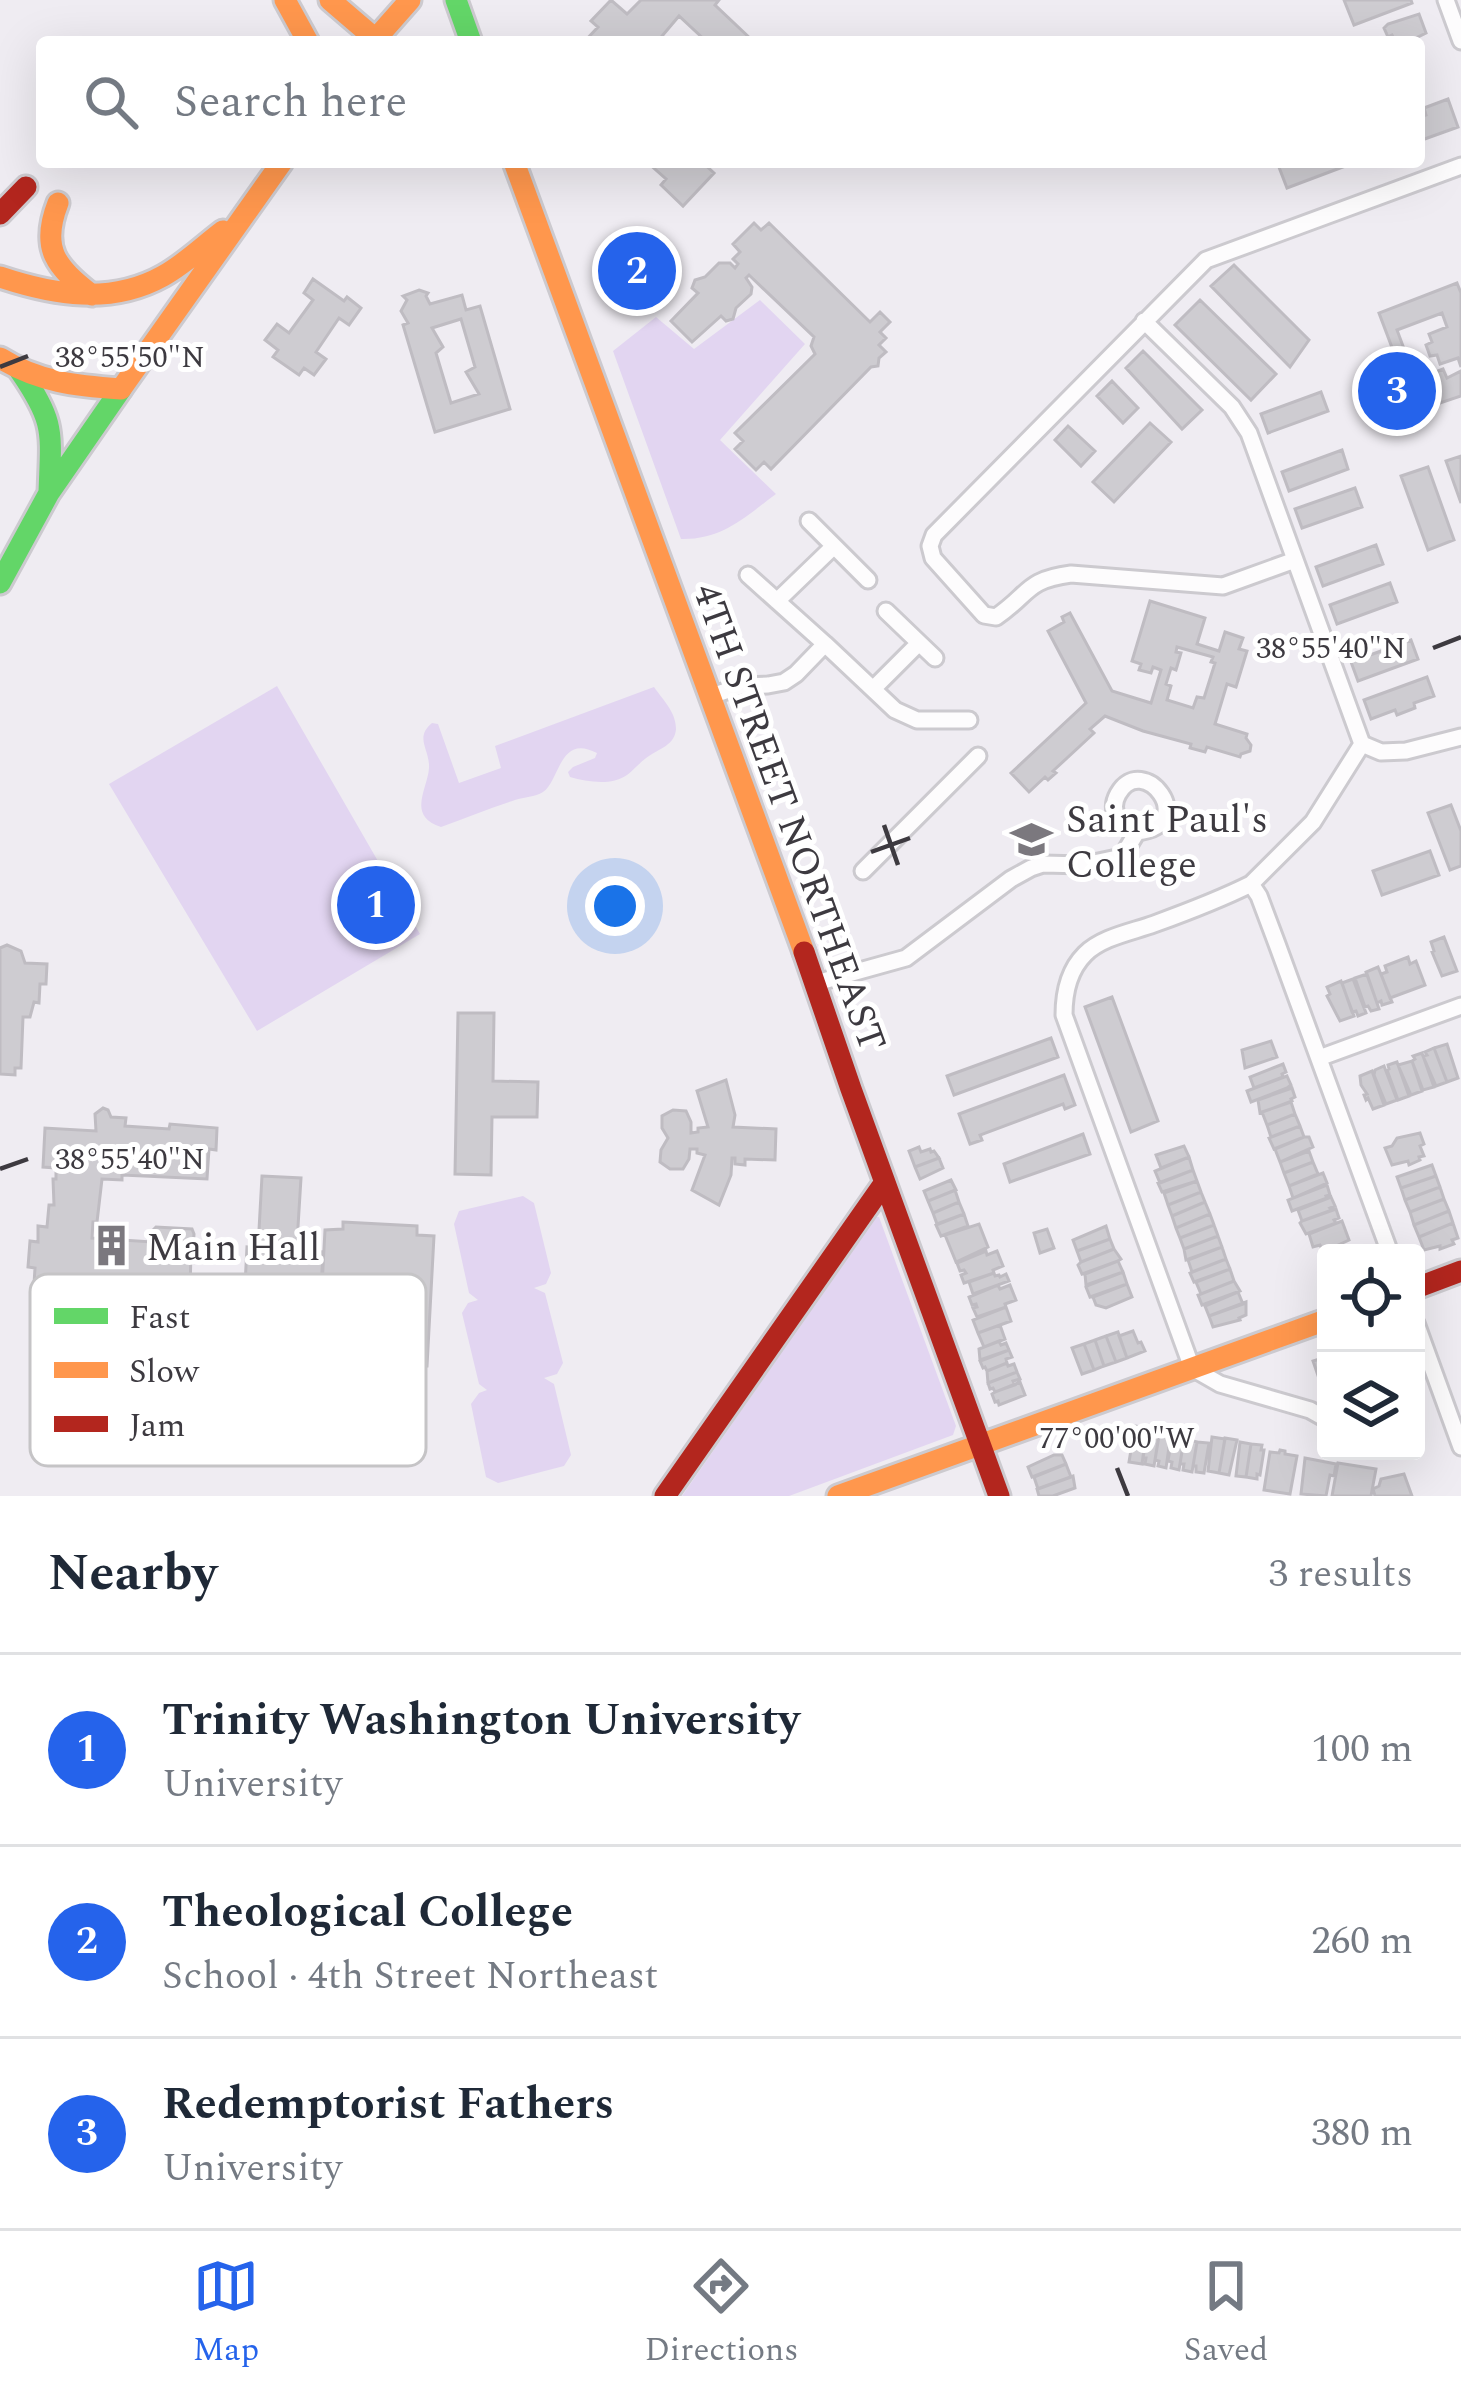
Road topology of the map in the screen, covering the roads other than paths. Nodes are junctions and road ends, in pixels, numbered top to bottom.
1 (285, 0) edge
2 (330, 0) edge
3 (410, 0) edge
4 (456, 0) edge
5 (1446, 0) edge
6 (305, 36) edge
7 (370, 36) edge
8 (380, 36) edge
9 (469, 36) edge
10 (1461, 41) edge
11 (1461, 166) edge
12 (277, 168) edge
13 (516, 168) edge
14 (26, 188) dead end
15 (58, 203) dead end
16 (0, 214) edge
17 (243, 216) junction
18 (0, 277) edge
19 (92, 295) junction
20 (1144, 321) junction
21 (0, 358) edge
22 (20, 371) junction
23 (122, 389) junction
24 (49, 493) junction
25 (809, 521) dead end
26 (834, 546) junction
27 (1295, 560) junction
28 (748, 575) dead end
29 (868, 580) dead end
30 (0, 583) edge
31 (777, 601) junction
32 (886, 611) dead end
33 (919, 643) junction
34 (825, 644) junction
35 (935, 658) dead end
36 (873, 689) junction
37 (711, 696) junction
38 (969, 720) dead end
39 (1461, 737) edge
40 (1362, 744) junction
41 (978, 756) dead end
42 (1138, 832) dead end
43 (863, 871) dead end
44 (1251, 884) junction
45 (816, 983) junction
46 (1461, 1006) edge
47 (1319, 1058) junction
48 (885, 1182) junction
49 (1387, 1244) edge
50 (1461, 1271) edge
51 (1425, 1285) edge
52 (1317, 1323) edge
53 (1425, 1348) edge
54 (1192, 1368) junction
55 (1317, 1414) edge
56 (980, 1444) junction
57 (1461, 1447) edge
58 (665, 1496) edge
59 (838, 1496) edge
60 (999, 1496) edge

1 - 6 street
2 - 7 street
3 - 8 street
4 - 9 street
5 - 10 street
11 - 20 street
12 - 17 street
13 - 37 street, 4TH STREET NORTHEAST
14 - 16 street
15 - 19 street
17 - 19 street
17 - 23 street
18 - 19 street
20 - 27 street
20 - 27 street
21 - 22 street
22 - 23 street
22 - 24 street
23 - 24 street
24 - 30 street
25 - 26 street
26 - 29 street
26 - 31 street
27 - 40 street
28 - 31 street
31 - 34 street
32 - 33 street
33 - 35 street
33 - 36 street
34 - 36 street
34 - 37 street
36 - 38 street
37 - 45 street, 4TH STREET NORTHEAST
39 - 40 street
40 - 44 street
41 - 43 street
42 - 45 street
44 - 47 street
44 - 54 street
45 - 48 street, 4TH STREET NORTHEAST
46 - 47 street
47 - 49 street
48 - 56 street, 4TH STREET NORTHEAST
48 - 58 street
50 - 51 street
52 - 54 street
53 - 57 street
54 - 55 street
54 - 56 street
56 - 59 street
56 - 60 street, 4TH STREET NORTHEAST

